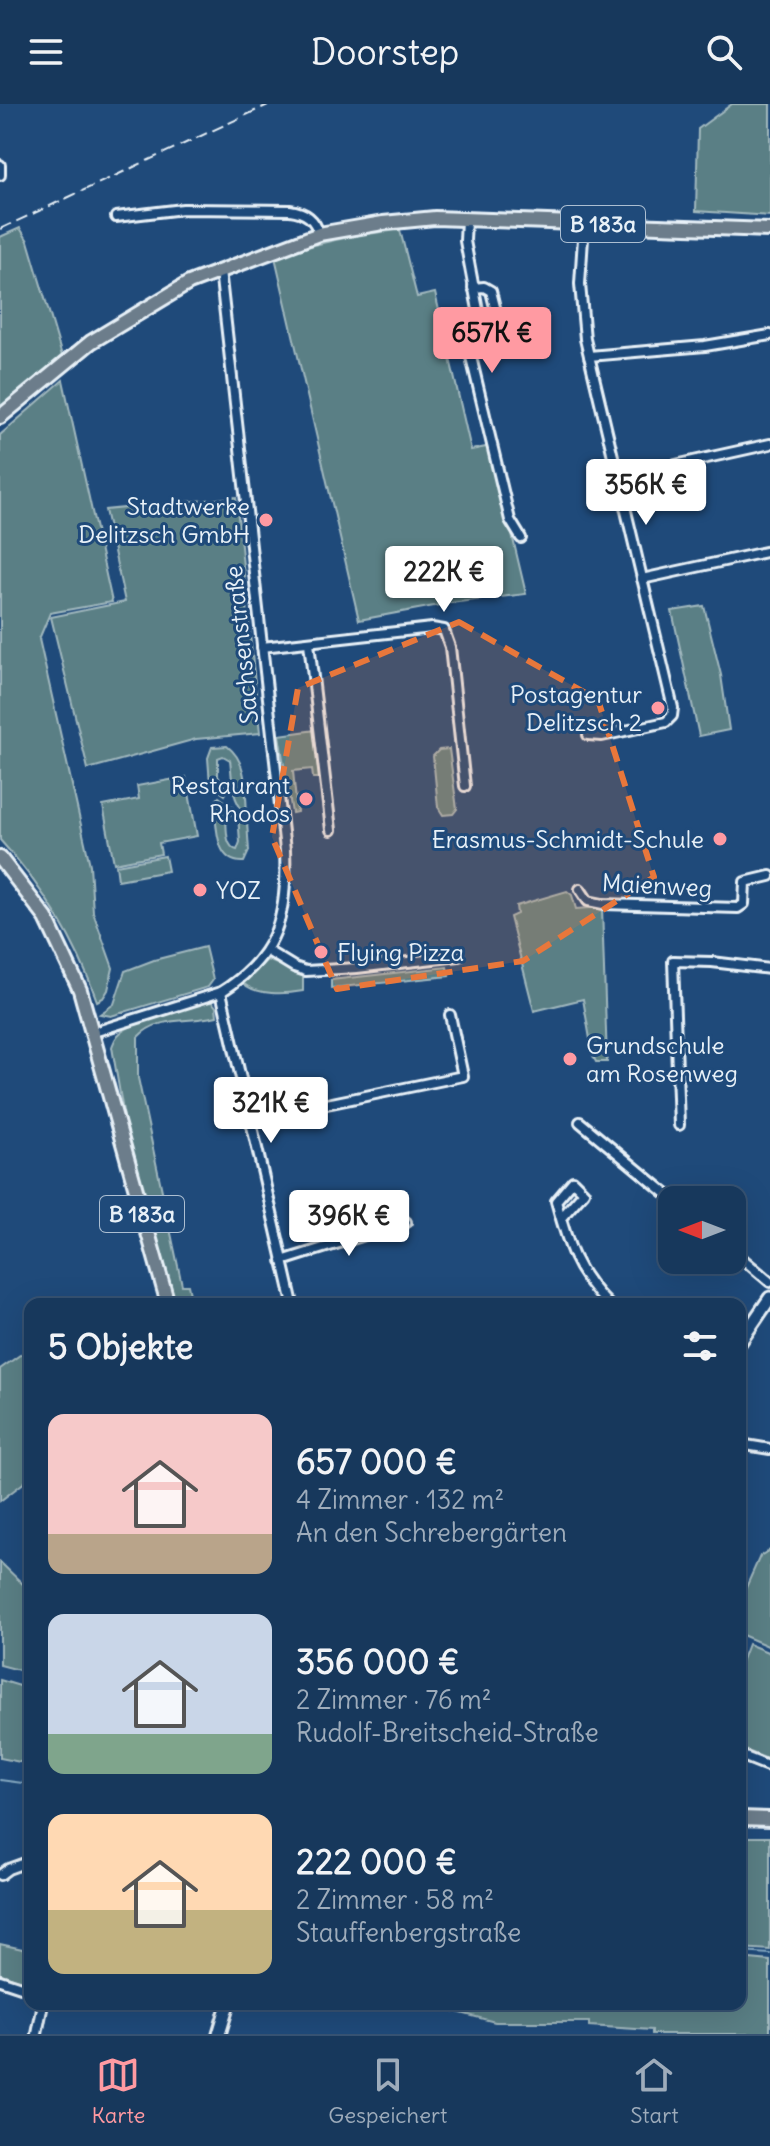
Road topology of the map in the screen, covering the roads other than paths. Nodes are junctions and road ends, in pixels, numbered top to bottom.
1 (0, 165) edge
2 (0, 175) edge
3 (116, 217) dead end
4 (466, 219) junction
5 (584, 223) junction
6 (770, 230) edge
7 (319, 234) junction
8 (220, 270) junction
9 (473, 288) junction
10 (770, 335) edge
11 (506, 352) dead end
12 (589, 356) junction
13 (0, 417) edge
14 (770, 444) edge
15 (617, 478) junction
16 (521, 538) dead end
17 (770, 551) edge
18 (642, 579) junction
19 (309, 643) junction
20 (262, 647) junction
21 (588, 735) dead end
22 (465, 786) dead end
23 (331, 830) dead end
24 (0, 858) edge
25 (770, 876) edge
26 (580, 889) dead end
27 (266, 950) junction
28 (459, 956) dead end
29 (770, 969) edge
30 (221, 992) junction
31 (450, 1015) dead end
32 (94, 1032) junction
33 (249, 1120) junction
34 (580, 1122) dead end
35 (679, 1125) dead end
36 (658, 1187) edge
37 (561, 1218) dead end
38 (406, 1222) dead end
39 (282, 1261) junction
40 (746, 1262) edge
41 (770, 1282) edge
42 (166, 1298) edge
43 (291, 1298) edge
44 (603, 1298) edge
45 (770, 1298) edge
46 (746, 1333) edge
47 (746, 1445) edge
48 (770, 1449) edge
49 (746, 1757) edge
50 (770, 1767) edge
51 (746, 1818) edge
52 (770, 1819) edge
53 (24, 1863) edge
54 (0, 1875) edge
55 (0, 1980) edge
56 (24, 1988) edge
57 (42, 2010) edge
58 (226, 2010) edge
59 (37, 2034) edge
60 (219, 2034) edge

1 - 2 street
3 - 7 street
4 - 5 main road, B 183a
4 - 7 main road, B 183a
4 - 9 street
5 - 6 main road, B 183a
5 - 12 street
7 - 8 main road, B 183a
8 - 13 main road, B 183a
8 - 20 street, Sachsenstraße
9 - 11 street
9 - 16 street
10 - 12 street
12 - 15 street
14 - 15 street
15 - 18 street
17 - 18 street
18 - 21 street
19 - 20 street
19 - 22 street
19 - 23 street
20 - 27 street, Sachsenstraße
24 - 32 main road, B 183a
25 - 26 street, Maienweg
27 - 28 street
27 - 30 street, Sachsenstraße
29 - 35 street
30 - 32 street, Sachsenstraße
30 - 33 street
31 - 33 street
32 - 42 main road, B 183a
33 - 39 street
34 - 36 street
37 - 44 street
38 - 39 street
39 - 43 street
40 - 41 street
45 - 46 street
47 - 48 street
49 - 50 street
51 - 52 main road
53 - 54 street
55 - 56 street
57 - 59 street
58 - 60 street

